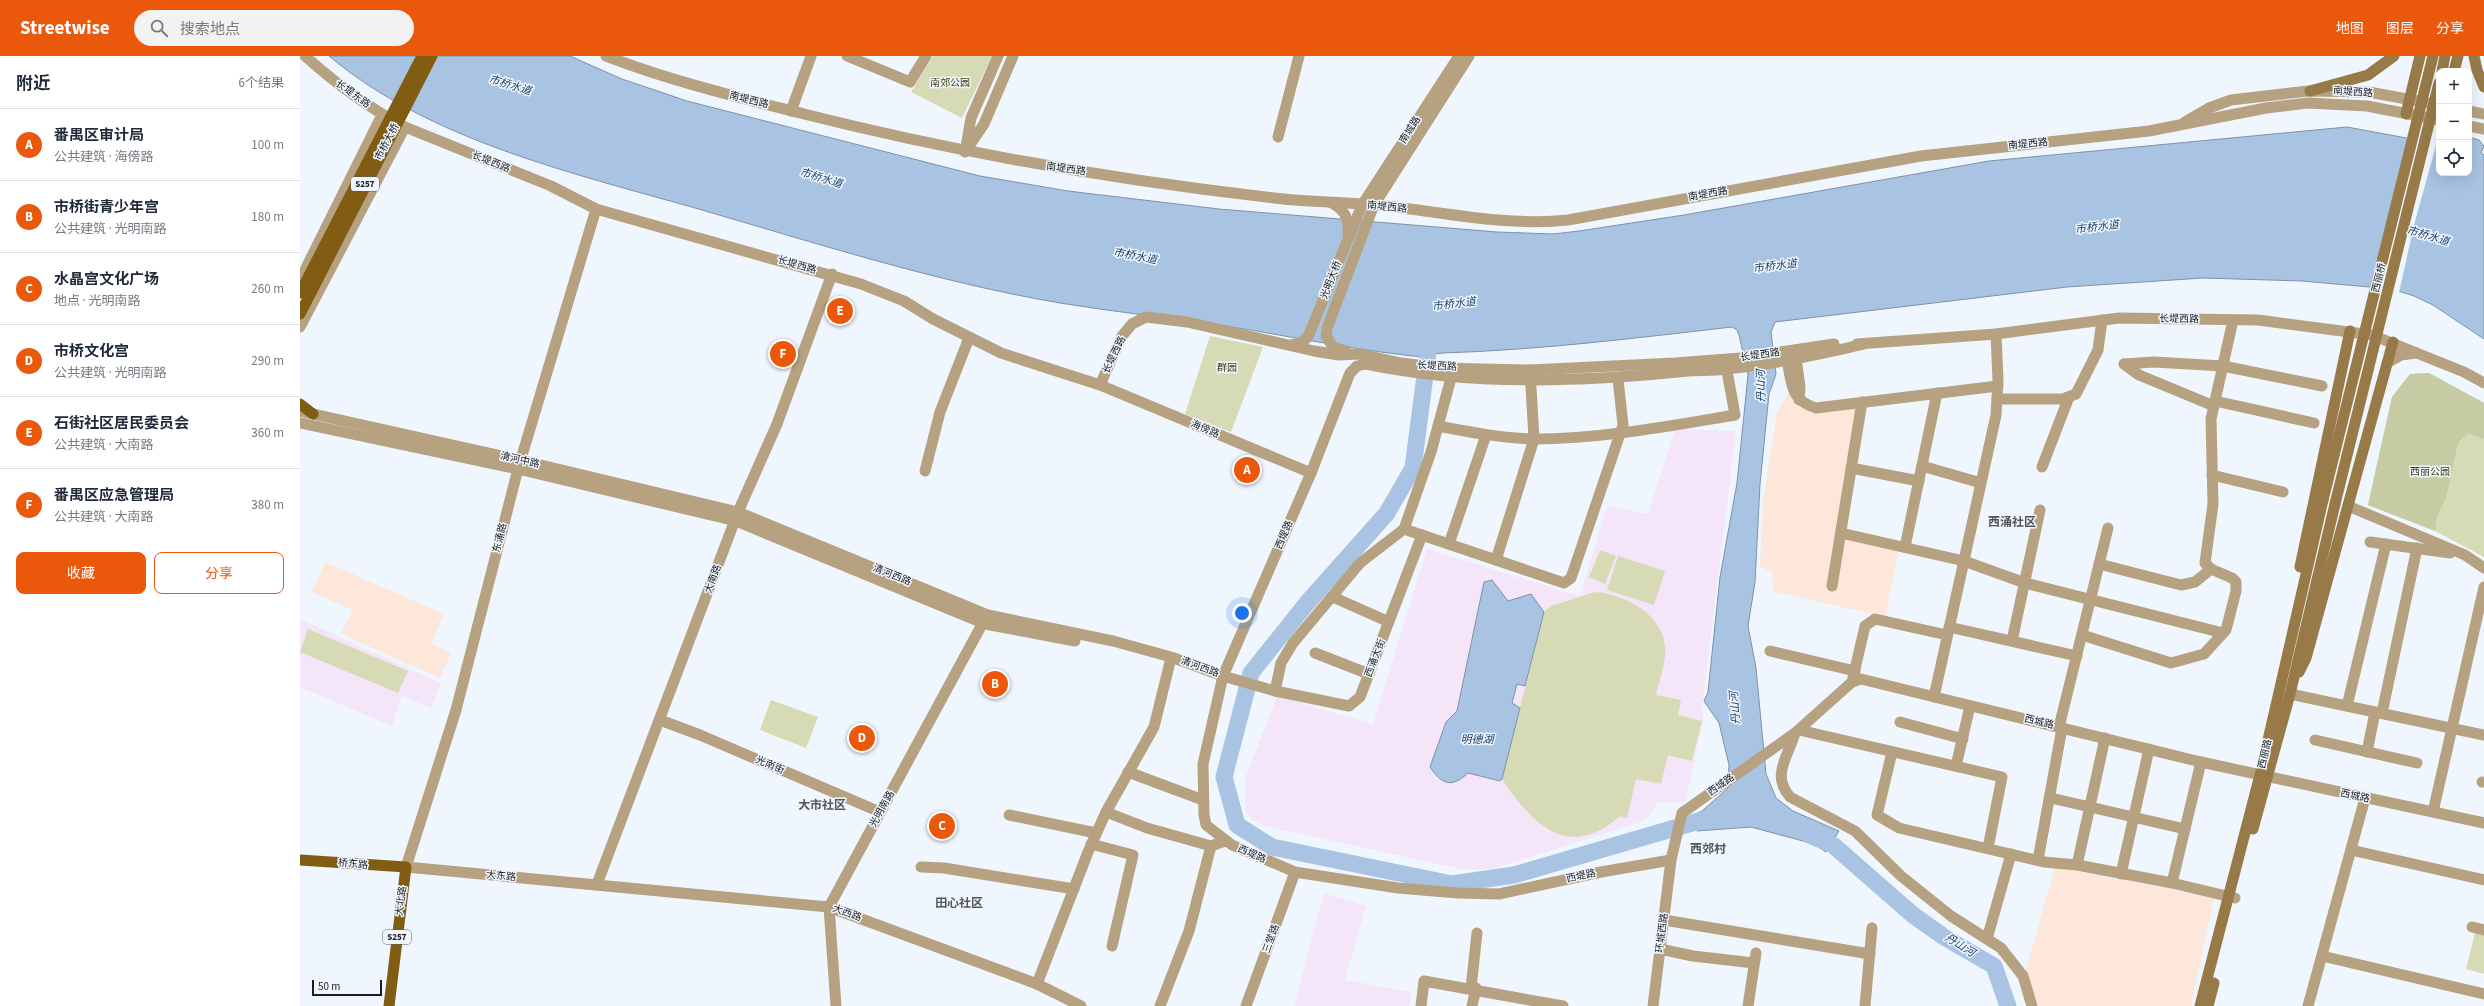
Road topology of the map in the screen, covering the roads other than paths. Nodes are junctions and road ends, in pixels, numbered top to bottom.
1 (305, 56) edge
2 (422, 56) edge
3 (432, 56) edge
4 (606, 56) edge
5 (810, 56) edge
6 (847, 56) edge
7 (926, 56) edge
8 (998, 56) edge
9 (1013, 56) edge
10 (1299, 56) edge
11 (1459, 56) edge
12 (1469, 56) edge
13 (2394, 56) edge
14 (2420, 56) edge
15 (2433, 56) edge
16 (2445, 56) edge
17 (2458, 56) edge
18 (2474, 56) edge
19 (2443, 68) edge
20 (2455, 68) edge
21 (2484, 87) edge
22 (2310, 91) junction
23 (2436, 95) edge
24 (2410, 100) junction
25 (2436, 104) edge
26 (791, 110) junction
27 (2472, 112) edge
28 (2406, 114) junction
29 (2484, 114) edge
30 (382, 115) junction
31 (2436, 119) edge
32 (405, 127) junction
33 (2176, 127) junction
34 (2472, 127) edge
35 (2484, 129) edge
36 (1278, 137) dead end
37 (965, 152) junction
38 (1332, 202) junction
39 (1374, 205) junction
40 (596, 209) junction
41 (1360, 209) junction
42 (1348, 239) junction
43 (832, 274) junction
44 (300, 280) edge
45 (300, 293) edge
46 (300, 314) edge
47 (2102, 320) junction
48 (2233, 320) junction
49 (300, 327) edge
50 (2350, 331) junction
51 (1996, 334) junction
52 (969, 338) junction
53 (2393, 342) junction
54 (1864, 344) junction
55 (1291, 345) junction
56 (1335, 351) junction
57 (2416, 353) junction
58 (1786, 358) junction
59 (2387, 363) junction
60 (1726, 365) junction
61 (2223, 366) junction
62 (1400, 367) junction
63 (1444, 374) junction
64 (1530, 375) junction
65 (1348, 379) junction
66 (1618, 379) junction
67 (2484, 383) edge
68 (1100, 385) junction
69 (1998, 386) junction
70 (2322, 386) dead end
71 (1937, 393) junction
72 (2069, 397) junction
73 (1997, 399) junction
74 (1862, 402) junction
75 (300, 404) edge
76 (2214, 404) junction
77 (300, 411) edge
78 (313, 414) junction
79 (300, 422) edge
80 (2314, 423) dead end
81 (1438, 426) junction
82 (1620, 433) junction
83 (1486, 435) junction
84 (1534, 439) junction
85 (519, 464) junction
86 (1922, 466) junction
87 (2042, 467) dead end
88 (1851, 468) junction
89 (925, 471) dead end
90 (1311, 473) junction
91 (2212, 475) junction
92 (1919, 481) junction
93 (1981, 483) junction
94 (2283, 492) dead end
95 (2324, 500) joint
96 (2335, 504) joint
97 (2348, 506) junction
98 (2040, 510) dead end
99 (737, 516) junction
100 (2108, 528) dead end
101 (1404, 529) junction
102 (1841, 533) junction
103 (1422, 535) junction
104 (2370, 542) dead end
105 (1449, 544) junction
106 (2386, 544) junction
107 (1904, 547) junction
108 (2417, 548) junction
109 (2465, 555) junction
110 (1496, 560) junction
111 (1964, 561) junction
112 (2099, 564) junction
113 (2484, 568) edge
114 (2211, 569) junction
115 (2025, 583) junction
116 (1832, 586) dead end
117 (2484, 587) edge
118 (1333, 597) junction
119 (2090, 600) junction
120 (985, 619) junction
121 (1389, 622) junction
122 (1948, 631) junction
123 (2223, 633) junction
124 (2082, 635) junction
125 (2012, 641) junction
126 (1770, 650) dead end
127 (1315, 653) dead end
128 (2077, 656) junction
129 (1170, 662) junction
130 (1855, 671) junction
131 (1369, 674) junction
132 (1223, 676) junction
133 (1852, 682) junction
134 (2287, 689) junction
135 (1275, 691) junction
136 (1934, 697) junction
137 (1970, 706) junction
138 (2346, 706) junction
139 (2378, 712) junction
140 (660, 720) junction
141 (1900, 722) dead end
142 (2061, 728) junction
143 (2452, 728) junction
144 (1797, 732) junction
145 (2484, 735) edge
146 (2105, 738) junction
147 (1962, 739) junction
148 (2315, 740) dead end
149 (2149, 749) junction
150 (1892, 752) junction
151 (2367, 752) junction
152 (2201, 762) junction
153 (2417, 764) dead end
154 (1956, 766) junction
155 (1128, 772) junction
156 (2264, 776) junction
157 (2051, 798) junction
158 (2365, 798) junction
159 (1203, 800) junction
160 (2090, 807) junction
161 (880, 812) junction
162 (1106, 812) junction
163 (2433, 812) junction
164 (1009, 815) dead end
165 (2134, 817) junction
166 (2484, 823) edge
167 (2185, 829) junction
168 (1096, 833) junction
169 (1225, 841) junction
170 (1091, 844) junction
171 (1211, 846) junction
172 (1988, 848) junction
173 (2351, 850) junction
174 (2011, 854) junction
175 (300, 860) edge
176 (1671, 860) junction
177 (2038, 860) junction
178 (2077, 865) junction
179 (406, 867) junction
180 (921, 867) dead end
181 (1295, 872) junction
182 (2121, 874) junction
183 (2484, 880) edge
184 (2172, 882) junction
185 (597, 884) junction
186 (1074, 889) junction
187 (2231, 898) junction
188 (829, 907) junction
189 (1664, 920) junction
190 (2472, 927) dead end
191 (1872, 928) dead end
192 (2484, 930) edge
193 (1477, 933) dead end
194 (1987, 939) junction
195 (1112, 946) dead end
196 (1660, 949) junction
197 (1870, 954) junction
198 (2322, 956) junction
199 (1037, 984) junction
200 (1473, 988) junction
201 (2484, 994) edge
202 (390, 1006) edge
203 (836, 1006) edge
204 (1081, 1006) edge
205 (1160, 1006) edge
206 (1246, 1006) edge
207 (1421, 1006) edge
208 (1472, 1006) edge
209 (1563, 1006) edge
210 (1653, 1006) edge
211 (1748, 1006) edge
212 (1865, 1006) edge
213 (2032, 1006) edge
214 (2200, 1006) edge
215 (2208, 1006) edge
216 (2308, 1006) edge

1 - 30 street, 长堤东路
2 - 45 main road, 市桥大桥 / S257, bridge
3 - 46 main road, 市桥大桥 / S257, bridge
4 - 26 street, 南堤西路
5 - 26 street
6 - 7 street
8 - 37 street
9 - 37 street
10 - 36 street
11 - 41 street, 南城路
12 - 39 street, 南城路
13 - 22 main road
14 - 24 main road
15 - 95 main road, 西丽桥, bridge
16 - 19 main road
17 - 20 main road
18 - 21 main road
22 - 24 street, 南堤西路
22 - 33 street, 南堤西路
23 - 96 main road, 西丽桥, bridge
24 - 25 street, 南堤西路
24 - 28 main road
26 - 37 street, 南堤西路
27 - 29 street
28 - 31 street, 南堤西路
28 - 33 street, 南堤西路
30 - 32 street, 长堤东路
30 - 44 street
32 - 40 street, 长堤西路
32 - 49 street
33 - 39 street, 南堤西路
34 - 35 street
37 - 38 street, 南堤西路
38 - 41 street, 南堤西路
38 - 42 street
39 - 41 street, 南堤西路
39 - 56 street, 光明大桥
40 - 43 street, 长堤西路
40 - 85 street, 东涌路
41 - 42 street, 光明大桥
42 - 55 street, 光明大桥
43 - 52 street, 长堤西路
43 - 99 street, 大南路
47 - 48 street, 长堤西路
47 - 51 street, 长堤西路
47 - 72 street
48 - 50 street, 长堤西路
48 - 61 street
50 - 53 street, 长堤西路
50 - 134 main road
51 - 54 street, 长堤西路
51 - 69 street
52 - 68 street, 长堤西路
52 - 89 street
53 - 57 street, 长堤西路
53 - 59 main road
54 - 58 street, 长堤西路
54 - 58 street, 长堤西路
55 - 56 street, 长堤西路
55 - 68 street, 长堤西路
56 - 62 street, 长堤西路
56 - 65 street, 光明大桥
57 - 59 street
57 - 67 street, 长堤西路
58 - 60 street, 长堤西路
58 - 74 street
59 - 97 main road
60 - 64 street, 长堤西路
60 - 66 street, 长堤西路
60 - 82 street
61 - 70 street
61 - 76 street
61 - 76 street
62 - 63 street, 长堤西路
62 - 65 street, 长堤西路
63 - 64 street, 长堤西路
63 - 81 street
64 - 66 street, 长堤西路
64 - 84 street
65 - 90 street, 西堤路
66 - 82 street
68 - 90 street, 海傍路
69 - 71 street
69 - 73 street
71 - 74 street
71 - 86 street
72 - 73 street
72 - 87 street
73 - 93 street
74 - 88 street
75 - 78 main road
76 - 80 street
76 - 91 street
77 - 78 street, 清河中路
78 - 85 street, 清河中路
79 - 85 street, 清河中路
81 - 83 street
81 - 101 street
82 - 84 street
82 - 110 street
83 - 84 street
83 - 105 street
84 - 110 street
85 - 99 street, 清河中路
85 - 179 street, 东涌路
86 - 92 street
86 - 93 street
88 - 92 street
88 - 102 street
90 - 132 street, 西堤路
91 - 94 street
91 - 114 street
92 - 107 street
93 - 111 street
95 - 134 main road, 西丽路
96 - 134 main road, 西丽路
97 - 109 street
97 - 134 main road
98 - 115 street
99 - 120 street, 清河西路
99 - 140 street, 大南路
100 - 112 street
101 - 103 street
101 - 118 street
102 - 107 street
102 - 116 street
103 - 105 street
103 - 121 street, 西涌大街
104 - 106 street
105 - 110 street
106 - 108 street
106 - 138 street
107 - 111 street
108 - 109 street
108 - 139 street
109 - 113 street
111 - 115 street
111 - 122 street
112 - 114 street
112 - 119 street
114 - 123 street
115 - 119 street
115 - 125 street
117 - 143 street
118 - 121 street
118 - 135 street
119 - 123 street
119 - 124 street
120 - 129 street, 清河西路
120 - 132 street, 清河西路
120 - 161 street, 光明南路
121 - 131 street, 西涌大街
122 - 125 street
122 - 130 street
122 - 136 street
123 - 124 street
124 - 128 street
125 - 128 street
126 - 130 street
127 - 131 street
128 - 142 street
129 - 132 street, 清河西路
129 - 155 street
130 - 133 street
131 - 135 street, 西涌大街
132 - 135 street
132 - 159 street, 西堤路
133 - 136 street, 西城路
133 - 144 street, 西城路
134 - 138 street
134 - 156 main road, 西丽路
136 - 137 street, 西城路
137 - 142 street, 西城路
137 - 147 street
138 - 139 street
139 - 143 street
139 - 151 street
140 - 161 street, 光南街
140 - 185 street, 大南路
141 - 147 street
142 - 146 street, 西城路
142 - 157 street
143 - 145 street
143 - 163 street
144 - 150 street
144 - 176 street, 西城路
144 - 194 street
146 - 149 street, 西城路
146 - 160 street
147 - 154 street
148 - 151 street
149 - 152 street, 西城路
149 - 165 street
150 - 154 street
150 - 172 street
151 - 153 street
152 - 156 street, 西城路
152 - 167 street
154 - 172 street
155 - 159 street
155 - 162 street
156 - 158 street, 西城路
156 - 187 main road, 西丽路
157 - 160 street
157 - 177 street
158 - 163 street, 西城路
158 - 173 street
159 - 169 street, 西堤路
160 - 165 street
160 - 178 street
161 - 188 street, 光明南路
162 - 168 street
162 - 171 street
163 - 166 street, 西城路
164 - 168 street
165 - 167 street
165 - 182 street
167 - 184 street
168 - 170 street
169 - 171 street
169 - 181 street, 西堤路
170 - 186 street
170 - 195 street
171 - 205 street
172 - 174 street
173 - 183 street
173 - 198 street
174 - 177 street
174 - 194 street
175 - 179 main road, 桥东路
176 - 181 street, 西堤路
176 - 189 street, 环城西路
177 - 178 street
178 - 182 street
179 - 185 street, 大东路
179 - 202 main road, 大北路 / S257
180 - 186 street
181 - 206 street, 三堂路
182 - 184 street
184 - 187 street
185 - 188 street, 大西路
186 - 199 street
187 - 214 main road, 西丽路
187 - 215 main road, 西丽路
188 - 199 street, 大西路
188 - 203 street
189 - 196 street, 环城西路
189 - 197 street
190 - 192 street
191 - 197 street
193 - 200 street
194 - 213 street
196 - 210 street, 环城西路
196 - 211 street
197 - 212 street
198 - 201 street
198 - 216 street
199 - 204 street, 大西路
200 - 207 street
200 - 208 street
200 - 209 street

